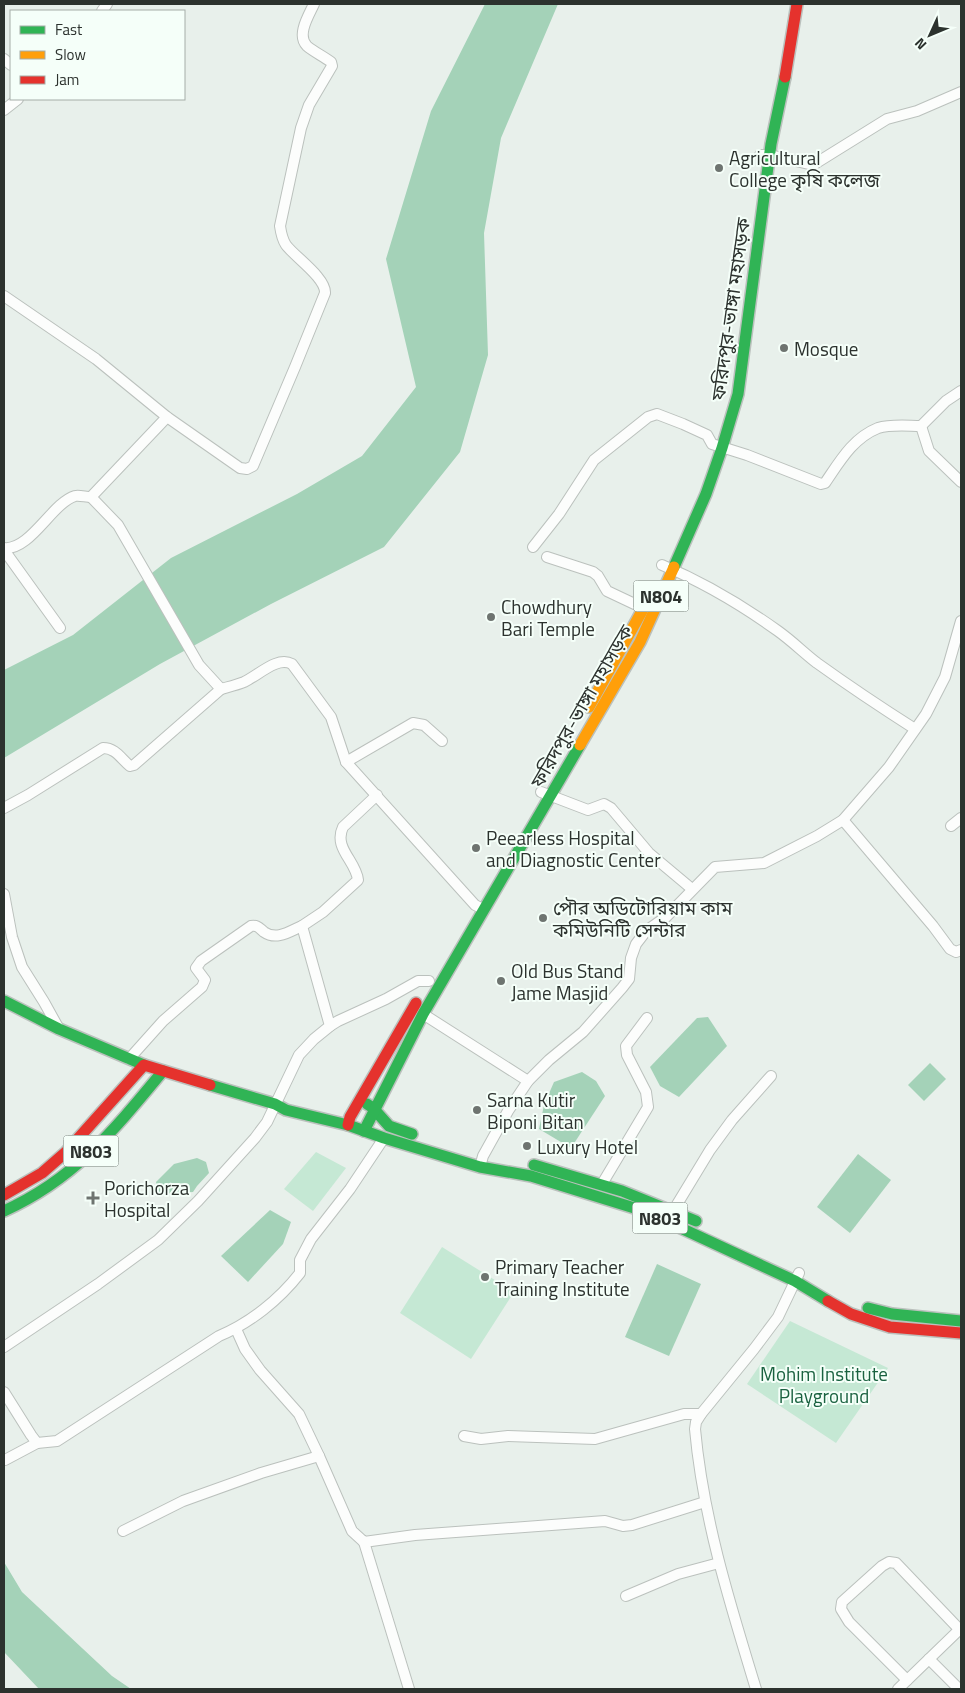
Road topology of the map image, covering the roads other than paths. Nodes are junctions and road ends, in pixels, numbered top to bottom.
1 (314, 4) edge
2 (791, 7) edge
3 (961, 92) edge
4 (17, 100) edge
5 (4, 110) edge
6 (765, 155) junction
7 (4, 296) edge
8 (961, 391) edge
9 (166, 418) junction
10 (921, 426) junction
11 (717, 446) junction
12 (961, 482) edge
13 (90, 497) junction
14 (533, 547) dead end
15 (4, 549) edge
16 (547, 557) dead end
17 (662, 565) junction
18 (673, 570) junction
19 (643, 608) junction
20 (961, 622) edge
21 (60, 628) dead end
22 (629, 636) junction
23 (640, 642) junction
24 (607, 674) junction
25 (619, 680) junction
26 (220, 689) junction
27 (915, 729) junction
28 (442, 741) dead end
29 (346, 762) junction
30 (546, 793) junction
31 (377, 795) junction
32 (4, 808) edge
33 (961, 818) edge
34 (843, 820) junction
35 (951, 826) dead end
36 (692, 889) junction
37 (4, 894) edge
38 (479, 907) junction
39 (302, 926) junction
40 (961, 950) edge
41 (430, 981) junction
42 (4, 1001) edge
43 (423, 1014) junction
44 (648, 1018) dead end
45 (330, 1026) junction
46 (59, 1029) junction
47 (398, 1034) junction
48 (410, 1040) junction
49 (129, 1059) junction
50 (144, 1065) junction
51 (163, 1071) junction
52 (771, 1076) dead end
53 (528, 1081) junction
54 (360, 1102) junction
55 (275, 1104) junction
56 (374, 1107) junction
57 (348, 1125) junction
58 (364, 1130) junction
59 (384, 1138) junction
60 (423, 1138) dead end
61 (482, 1158) junction
62 (525, 1163) dead end
63 (602, 1184) junction
64 (4, 1196) edge
65 (4, 1211) edge
66 (673, 1211) junction
67 (706, 1226) dead end
68 (748, 1247) dead end
69 (797, 1277) junction
70 (961, 1321) edge
71 (236, 1329) junction
72 (961, 1333) edge
73 (4, 1347) edge
74 (4, 1392) edge
75 (701, 1414) junction
76 (464, 1436) dead end
77 (38, 1443) junction
78 (319, 1456) junction
79 (5, 1460) dead end
80 (705, 1502) junction
81 (123, 1531) dead end
82 (364, 1542) junction
83 (718, 1563) junction
84 (626, 1596) dead end
85 (960, 1629) edge
86 (929, 1659) junction
87 (907, 1680) junction
88 (409, 1689) edge
89 (756, 1689) edge
90 (898, 1689) edge
91 (959, 1689) edge

1 - 9 street
2 - 6 main road, ফরিদপুর-ভাঙ্গা মহাসড়ক / N804
3 - 6 street
4 - 5 street
6 - 11 main road, ফরিদপুর-ভাঙ্গা মহাসড়ক / N804
7 - 9 street
8 - 10 street
9 - 13 street
10 - 11 street
10 - 12 street
11 - 14 street
11 - 17 main road, ফরিদপুর-ভাঙ্গা মহাসড়ক / N804
11 - 18 main road, ফরিদপুর-ভাঙ্গা মহাসড়ক / N804
13 - 15 street
13 - 26 street
15 - 21 street
16 - 19 street
17 - 18 street
17 - 19 main road, ফরিদপুর-ভাঙ্গা মহাসড়ক / N804
18 - 23 main road, ফরিদপুর-ভাঙ্গা মহাসড়ক / N804
18 - 27 street
19 - 22 main road, ফরিদপুর-ভাঙ্গা মহাসড়ক / N804
20 - 27 street
22 - 23 main road
22 - 24 main road, ফরিদপুর-ভাঙ্গা মহাসড়ক / N804
23 - 25 main road, ফরিদপুর-ভাঙ্গা মহাসড়ক / N804
24 - 25 main road
24 - 30 main road, ফরিদপুর-ভাঙ্গা মহাসড়ক / N804
25 - 30 main road, ফরিদপুর-ভাঙ্গা মহাসড়ক / N804
26 - 29 street
26 - 32 street
27 - 34 street
28 - 29 street
29 - 31 street
30 - 36 street
30 - 38 main road, ফরিদপুর-ভাঙ্গা মহাসড়ক / N804
31 - 38 street
31 - 39 street
33 - 35 street
34 - 36 street
34 - 40 street
36 - 53 street
37 - 46 street
38 - 41 main road, ফরিদপুর-ভাঙ্গা মহাসড়ক / N804
38 - 43 main road, ফরিদপুর-ভাঙ্গা মহাসড়ক / N804
39 - 45 street
39 - 49 street
41 - 45 street
41 - 47 main road, ফরিদপুর-ভাঙ্গা মহাসড়ক / N804
42 - 46 main road
43 - 48 main road, ফরিদপুর-ভাঙ্গা মহাসড়ক / N804
43 - 53 street
44 - 63 street
45 - 55 street
46 - 49 main road
47 - 48 main road
47 - 54 main road, ফরিদপুর-ভাঙ্গা মহাসড়ক / N804
48 - 56 main road, ফরিদপুর-ভাঙ্গা মহাসড়ক / N804
49 - 50 main road
50 - 51 main road, N803
50 - 64 main road, N803
51 - 55 main road, N803
51 - 65 main road, N803
52 - 66 street
53 - 61 street
54 - 55 main road, N803
54 - 56 main road
54 - 57 main road, ফরিদপুর-ভাঙ্গা মহাসড়ক / N804
55 - 57 main road, N803
55 - 73 street
56 - 58 main road, ফরিদপুর-ভাঙ্গা মহাসড়ক / N804
56 - 60 main road
57 - 58 main road, N803
58 - 59 main road, N803
59 - 61 main road, N803
59 - 71 street
61 - 69 main road, N803
62 - 63 main road, N803
63 - 66 main road, N803
66 - 67 main road, N803
68 - 69 main road, N803
69 - 70 main road, N803
69 - 72 main road, N803
69 - 75 street
71 - 77 street
71 - 78 street
74 - 77 street
75 - 76 street
75 - 80 street
77 - 79 street
78 - 81 street
78 - 82 street
80 - 82 street
80 - 83 street
82 - 88 street
83 - 84 street
83 - 89 street
85 - 86 street
85 - 87 street
86 - 87 street
86 - 91 street
87 - 90 street

